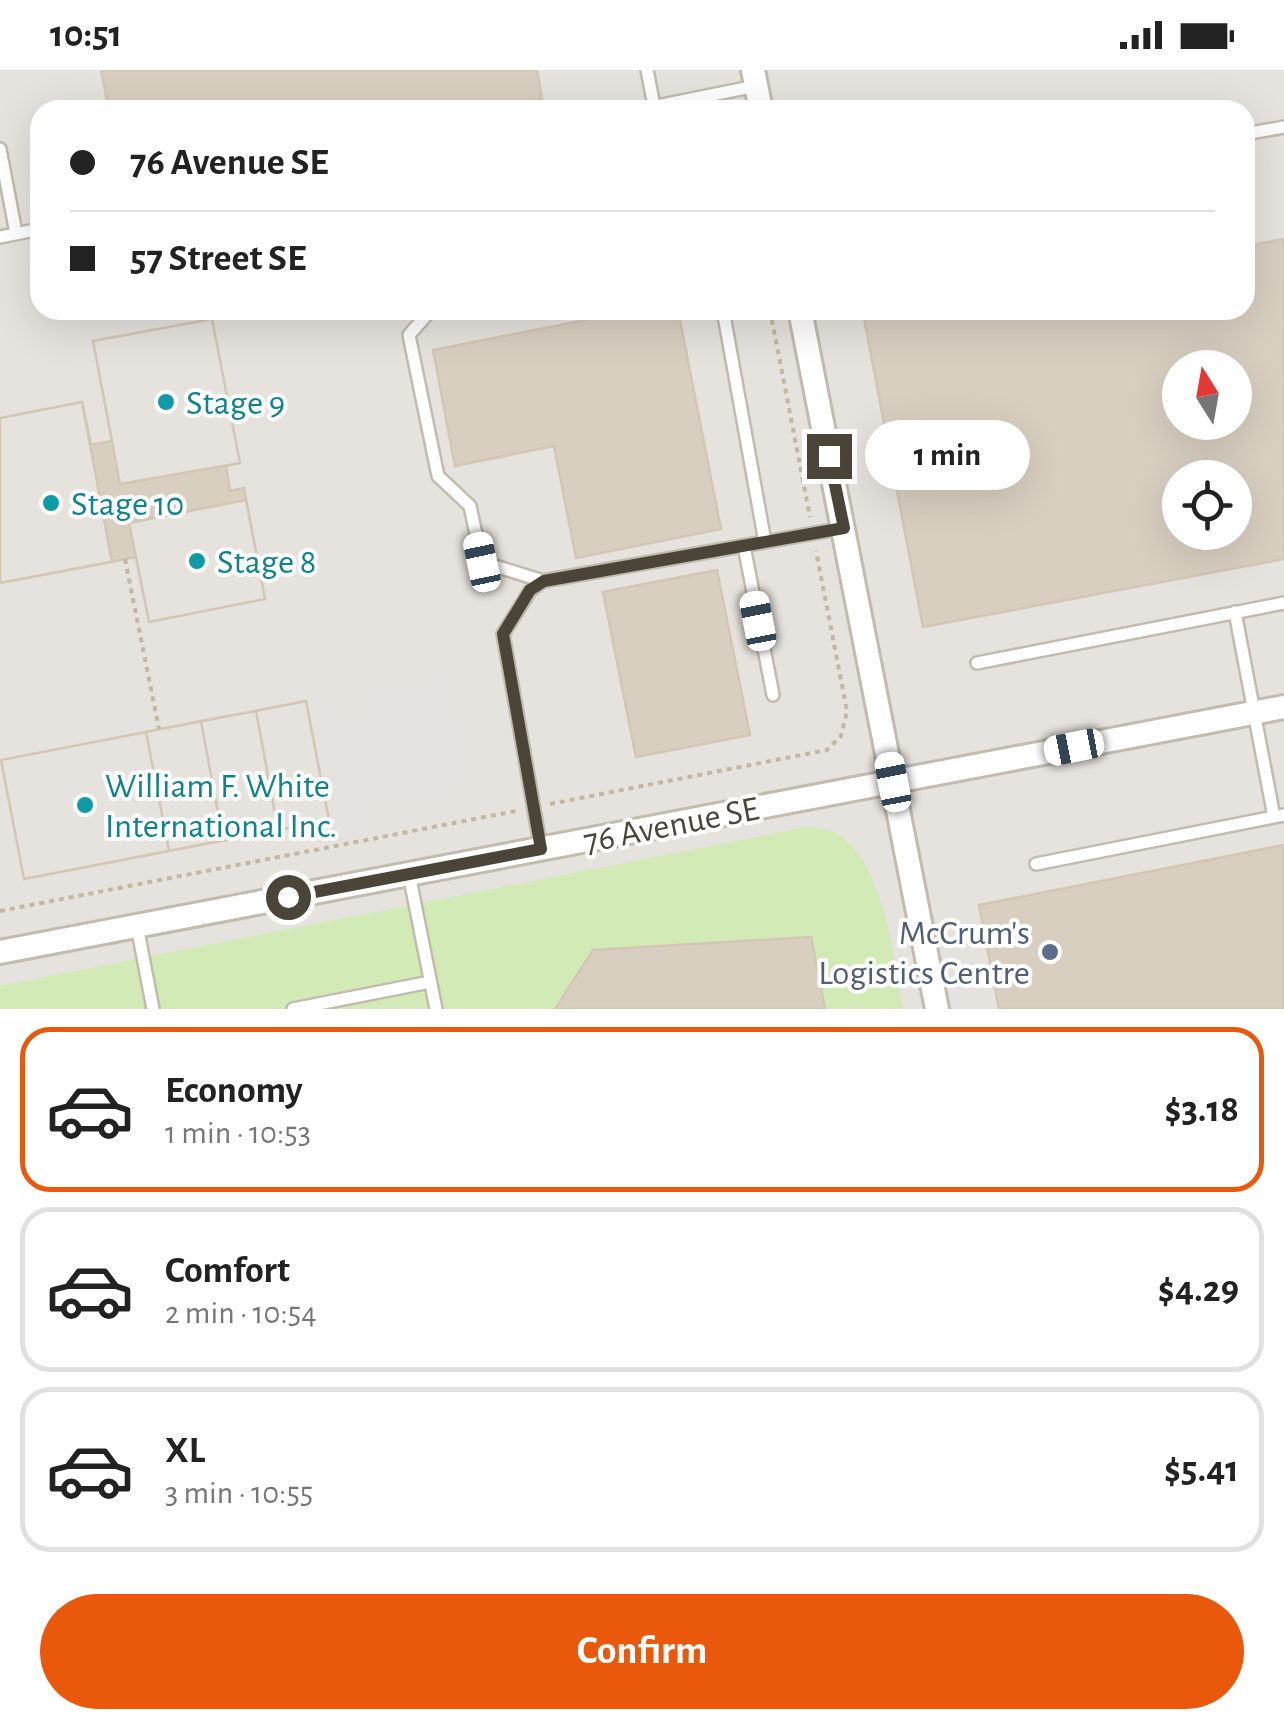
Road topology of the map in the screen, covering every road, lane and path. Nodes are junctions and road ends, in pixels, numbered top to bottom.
1 (647, 70) edge
2 (754, 74) edge
3 (653, 100) edge
4 (673, 100) edge
5 (759, 100) edge
6 (1284, 127) edge
7 (1255, 132) edge
8 (0, 149) edge
9 (30, 231) edge
10 (16, 234) junction
11 (0, 236) edge
12 (422, 320) edge
13 (725, 320) edge
14 (772, 320) edge
15 (802, 320) edge
16 (844, 528) junction
17 (813, 534) junction
18 (765, 542) junction
19 (744, 546) junction
20 (125, 559) dead end
21 (544, 581) junction
22 (1284, 603) edge
23 (1236, 612) junction
24 (977, 663) dead end
25 (773, 695) dead end
26 (1284, 707) edge
27 (1254, 712) junction
28 (159, 729) dead end
29 (893, 782) junction
30 (533, 807) junction
31 (1279, 816) edge
32 (541, 849) junction
33 (1036, 864) dead end
34 (409, 874) junction
35 (0, 910) edge
36 (137, 926) junction
37 (0, 952) edge
38 (430, 982) junction
39 (152, 1009) edge
40 (292, 1009) edge
41 (436, 1009) edge
42 (937, 1009) edge

1 - 3 lane
2 - 4 lane
2 - 5 street
6 - 7 lane
8 - 10 lane
9 - 10 lane
10 - 11 lane
12 - 21 lane
13 - 18 lane
14 - 17 path
15 - 16 street
16 - 17 lane
16 - 29 street
17 - 18 lane
17 - 30 path
18 - 19 lane
19 - 21 lane
19 - 25 lane
20 - 28 path
21 - 30 lane
22 - 23 lane
23 - 24 lane
23 - 27 lane
26 - 27 street, 76 Avenue SE
27 - 29 street, 76 Avenue SE
27 - 31 lane
29 - 32 street, 76 Avenue SE
29 - 42 street
30 - 32 lane
30 - 35 path
31 - 33 lane
32 - 34 street, 76 Avenue SE
34 - 36 street, 76 Avenue SE
34 - 38 lane
36 - 37 street, 76 Avenue SE
36 - 39 lane
38 - 40 lane
38 - 41 lane

